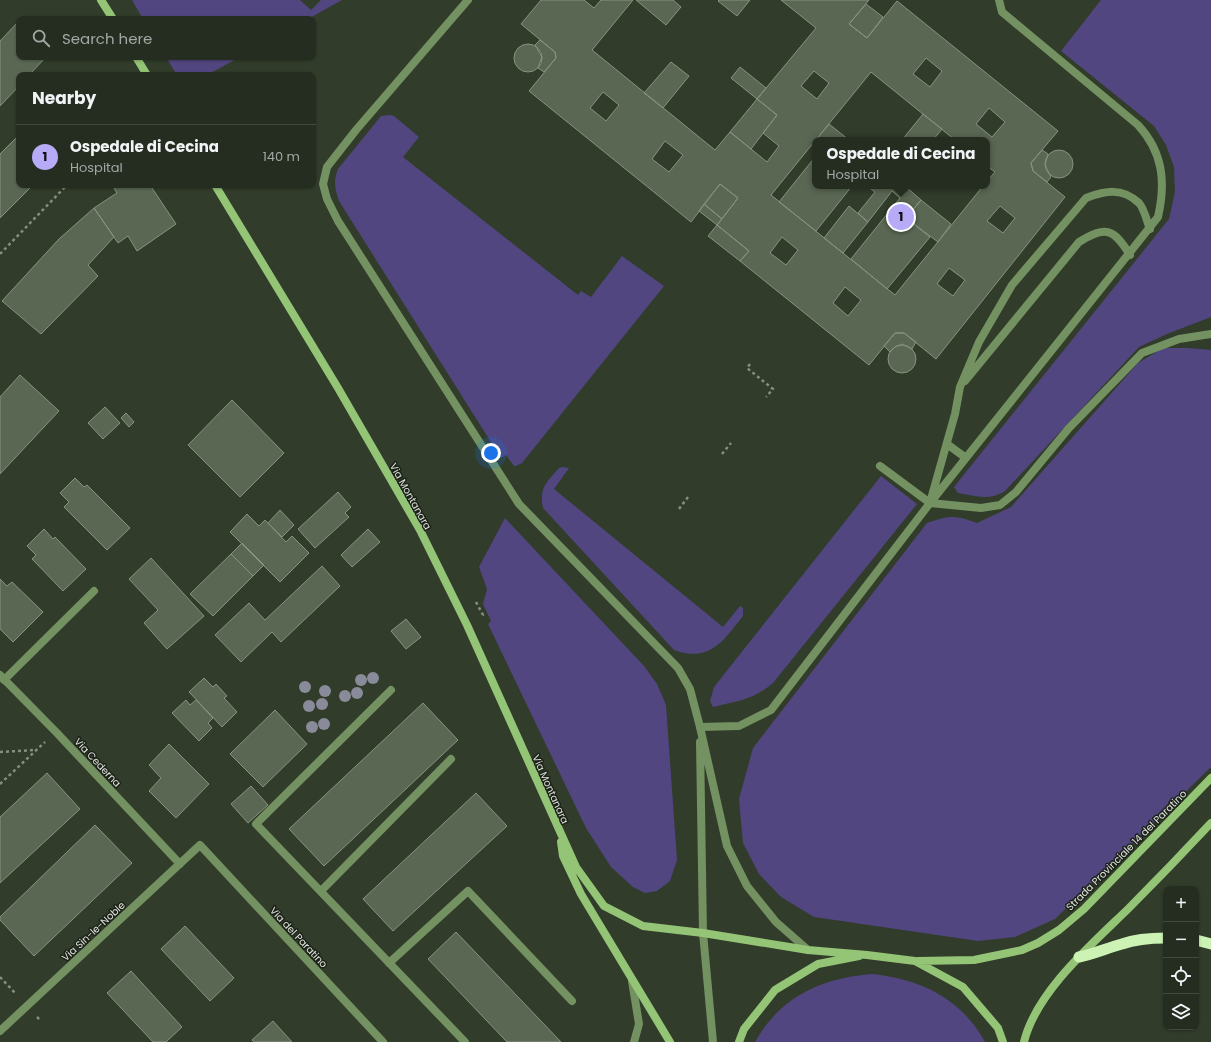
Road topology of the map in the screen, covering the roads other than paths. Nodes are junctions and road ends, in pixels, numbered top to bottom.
1 (101, 0) edge
2 (468, 0) edge
3 (999, 0) edge
4 (111, 16) edge
5 (138, 60) edge
6 (145, 72) edge
7 (217, 188) edge
8 (1150, 229) junction
9 (1130, 255) junction
10 (1211, 334) edge
11 (960, 386) junction
12 (947, 444) junction
13 (966, 458) junction
14 (880, 466) dead end
15 (930, 503) junction
16 (94, 592) dead end
17 (2, 678) edge
18 (391, 690) dead end
19 (700, 727) junction
20 (451, 759) dead end
21 (1211, 778) edge
22 (1211, 823) edge
23 (560, 833) junction
24 (200, 845) joint
25 (180, 864) junction
26 (321, 891) junction
27 (703, 933) junction
28 (1163, 938) edge
29 (1199, 941) edge
30 (1211, 944) edge
31 (808, 950) junction
32 (867, 955) junction
33 (1079, 957) junction
34 (915, 961) junction
35 (389, 963) junction
36 (632, 981) junction
37 (572, 1000) dead end
38 (0, 1031) edge
39 (383, 1042) edge
40 (465, 1042) edge
41 (634, 1042) edge
42 (670, 1042) edge
43 (713, 1042) edge
44 (739, 1042) edge
45 (1003, 1042) edge
46 (1024, 1042) edge

1 - 4 main road
2 - 19 street
3 - 8 street
5 - 6 main road
7 - 23 main road, Via Montanara
8 - 9 street
8 - 11 street
9 - 11 street
9 - 13 street
10 - 15 street
11 - 12 street
12 - 13 street
12 - 15 street
13 - 15 street
14 - 15 street
15 - 19 street
16 - 17 street
17 - 25 street, Via Cederna
18 - 26 street
19 - 27 street
19 - 31 street
20 - 26 street
21 - 34 main road, Strada Provinciale 14 del Paratino
22 - 33 main road
23 - 27 main road, Via Montanara
23 - 36 main road
24 - 25 street, Via Sin-le-Noble
24 - 39 street, Via del Paratino
25 - 38 street, Via Sin-le-Noble
26 - 35 street
27 - 31 main road, Via Montanara
27 - 43 street
28 - 33 highway
29 - 30 highway
31 - 32 main road, Via Montanara
32 - 34 main road, Via Montanara
32 - 44 main road
33 - 46 main road
34 - 45 main road
35 - 37 street
35 - 40 street
36 - 41 street
36 - 42 main road

